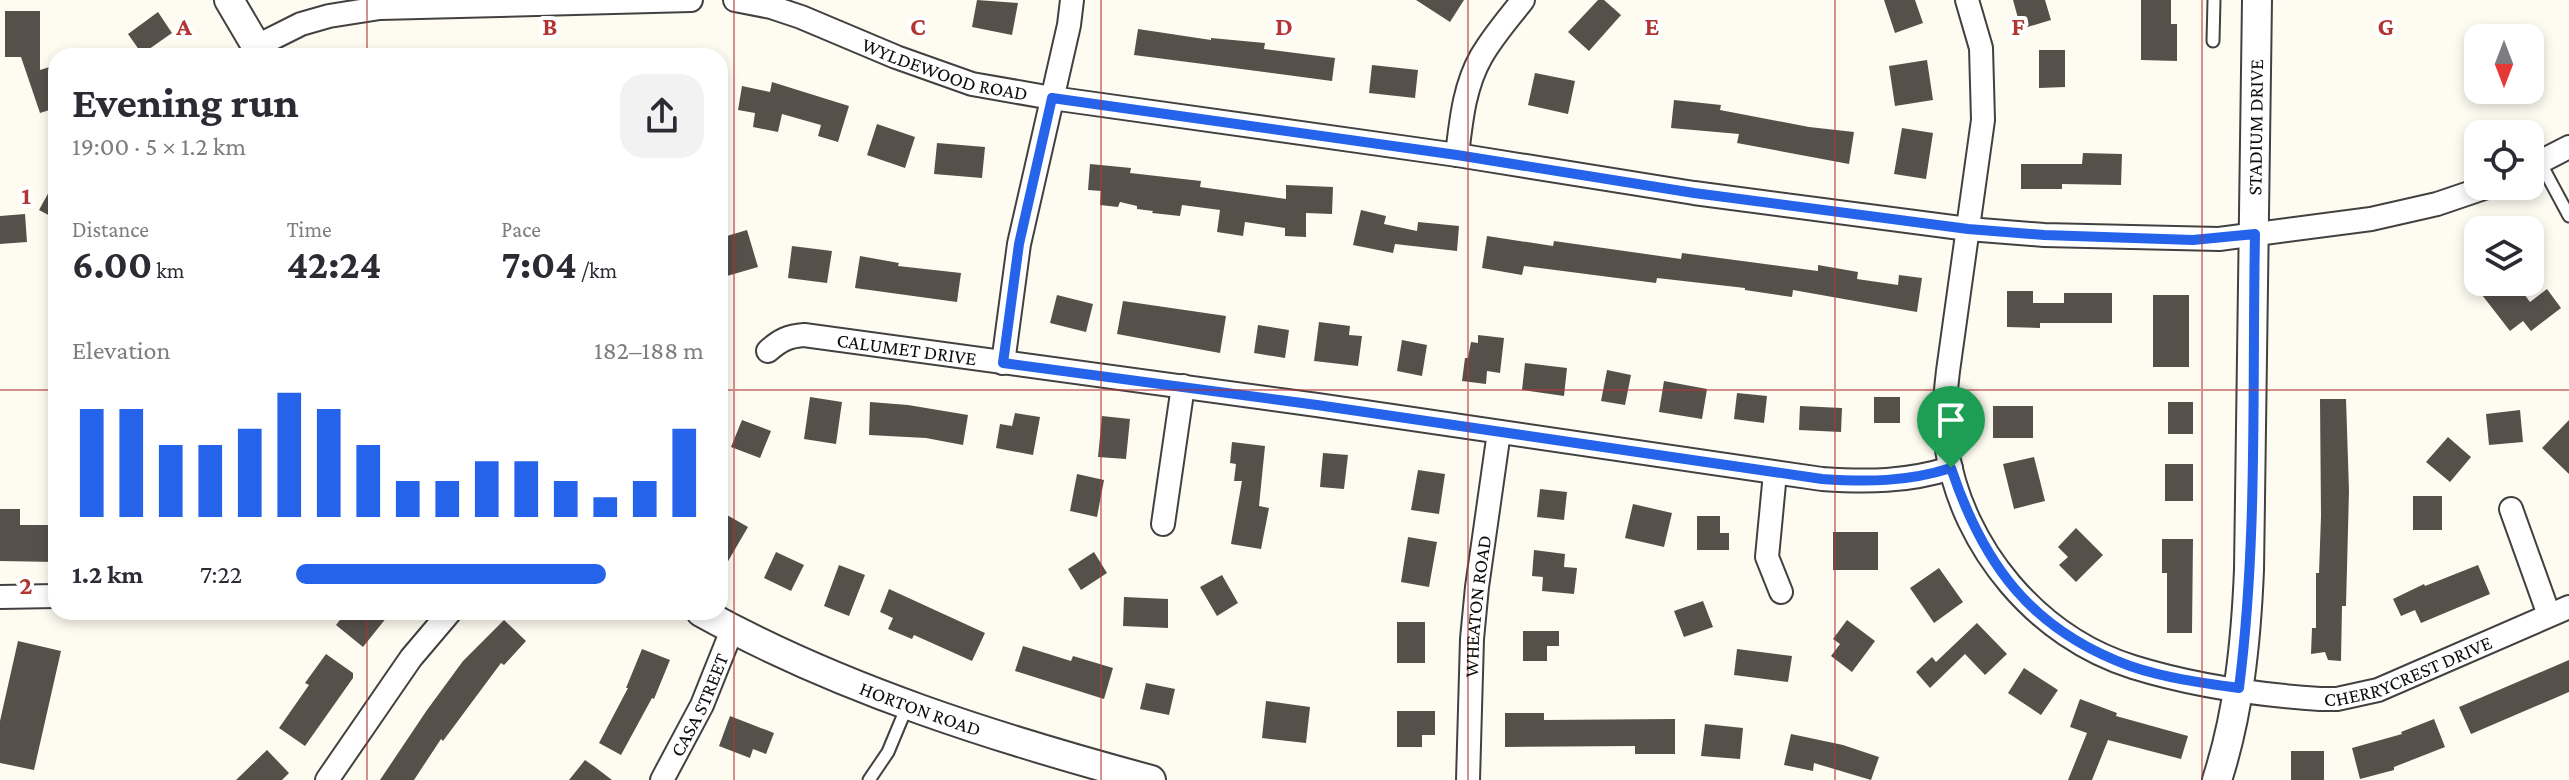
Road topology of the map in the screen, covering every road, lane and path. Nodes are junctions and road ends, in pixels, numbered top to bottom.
1 (229, 0) edge
2 (691, 0) edge
3 (735, 0) edge
4 (1072, 0) edge
5 (1523, 0) edge
6 (1967, 0) edge
7 (2214, 0) edge
8 (2257, 0) edge
9 (478, 3) edge
10 (772, 4) edge
11 (2213, 41) dead end
12 (258, 48) edge
13 (265, 48) edge
14 (1052, 98) junction
15 (2569, 147) edge
16 (1457, 155) junction
17 (2544, 160) edge
18 (2544, 178) edge
19 (2464, 195) edge
20 (2569, 216) edge
21 (1968, 229) junction
22 (2255, 234) junction
23 (768, 351) dead end
24 (1003, 363) junction
25 (1183, 386) junction
26 (1499, 432) junction
27 (1951, 468) junction
28 (1775, 473) junction
29 (2511, 509) dead end
30 (1163, 524) dead end
31 (1781, 592) dead end
32 (48, 596) edge
33 (0, 597) edge
34 (2559, 611) edge
35 (443, 620) edge
36 (715, 620) edge
37 (732, 630) junction
38 (2239, 688) junction
39 (909, 704) junction
40 (327, 780) edge
41 (662, 780) edge
42 (869, 780) edge
43 (1151, 780) edge
44 (1468, 780) edge
45 (2217, 780) edge

1 - 12 street
2 - 9 street
3 - 10 street, WYLDEWOOD ROAD
4 - 14 street
5 - 16 street
6 - 21 street, CHERRYCREST DRIVE
7 - 11 lane
8 - 22 street, STADIUM DRIVE
9 - 13 street
10 - 14 street, WYLDEWOOD ROAD
14 - 16 street, WYLDEWOOD ROAD
14 - 24 street
15 - 17 street
16 - 21 street, WYLDEWOOD ROAD
18 - 20 lane
19 - 22 street, WYLDEWOOD ROAD
21 - 22 street, WYLDEWOOD ROAD
21 - 27 street, CHERRYCREST DRIVE
22 - 38 street, STADIUM DRIVE
23 - 24 street, CALUMET DRIVE
24 - 25 street, CALUMET DRIVE
25 - 26 street, CALUMET DRIVE
25 - 30 street
26 - 28 street, CALUMET DRIVE
26 - 44 street, WHEATON ROAD
27 - 28 street, CALUMET DRIVE
27 - 38 street, CHERRYCREST DRIVE
28 - 31 street
29 - 34 street
32 - 33 street
34 - 38 street, CHERRYCREST DRIVE
35 - 40 street
36 - 37 street, HORTON ROAD
37 - 39 street, HORTON ROAD
37 - 41 street, CASA STREET
38 - 45 street, STADIUM DRIVE
39 - 42 lane
39 - 43 street, HORTON ROAD

